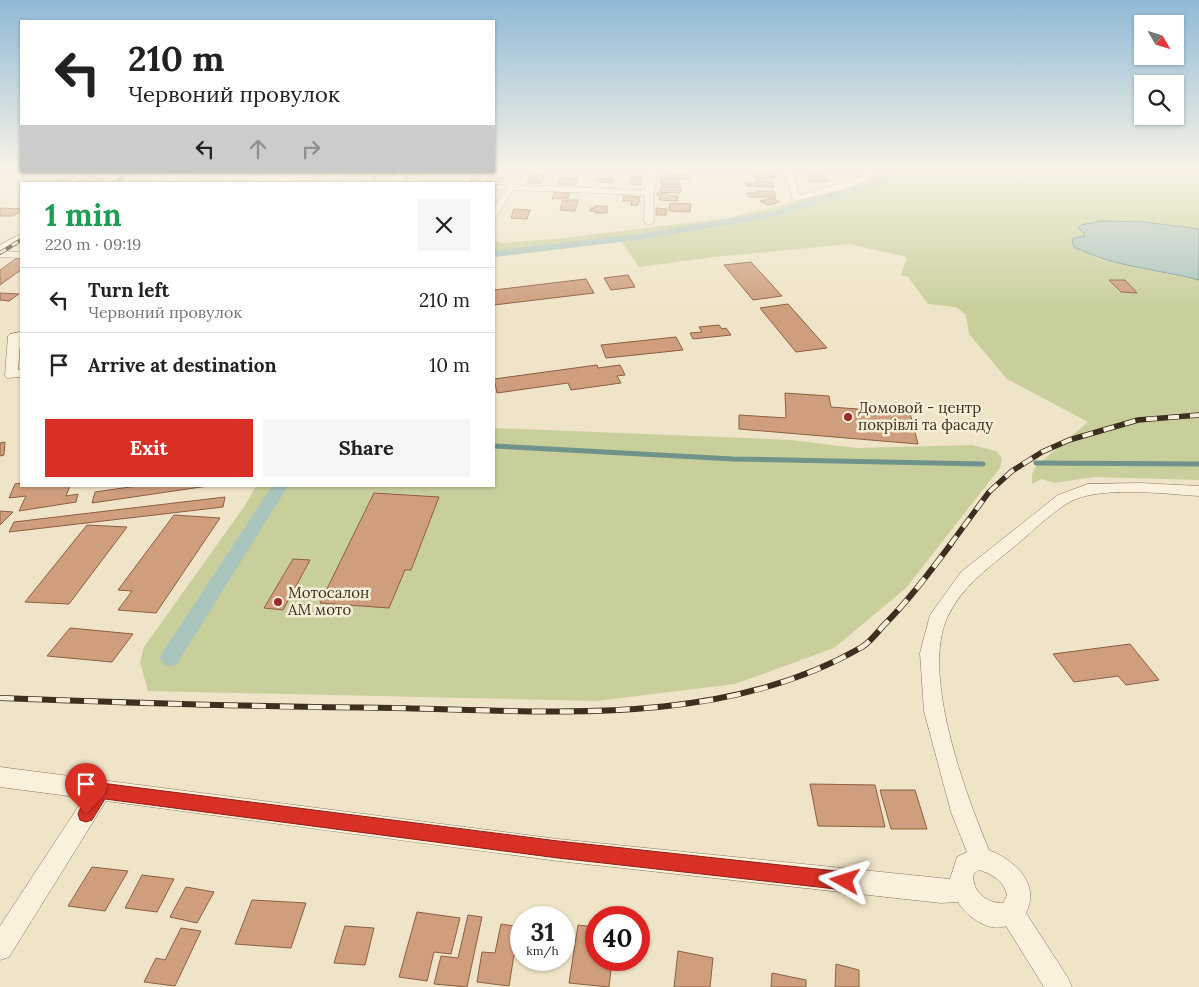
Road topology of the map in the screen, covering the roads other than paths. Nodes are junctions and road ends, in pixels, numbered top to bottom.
1 (649, 216) edge
2 (649, 222) dead end
3 (20, 238) edge
4 (0, 249) edge
5 (0, 254) edge
6 (20, 255) edge
7 (20, 335) edge
8 (20, 373) edge
9 (1199, 491) edge
10 (0, 777) edge
11 (101, 790) junction
12 (982, 860) junction
13 (963, 890) junction
14 (1011, 912) junction
15 (0, 948) edge
16 (1059, 987) edge

1 - 2 street
3 - 4 street
5 - 6 street
7 - 8 street
9 - 12 street
10 - 11 street
11 - 13 street
11 - 15 street
12 - 13 street
12 - 14 street
13 - 14 street
14 - 16 street

